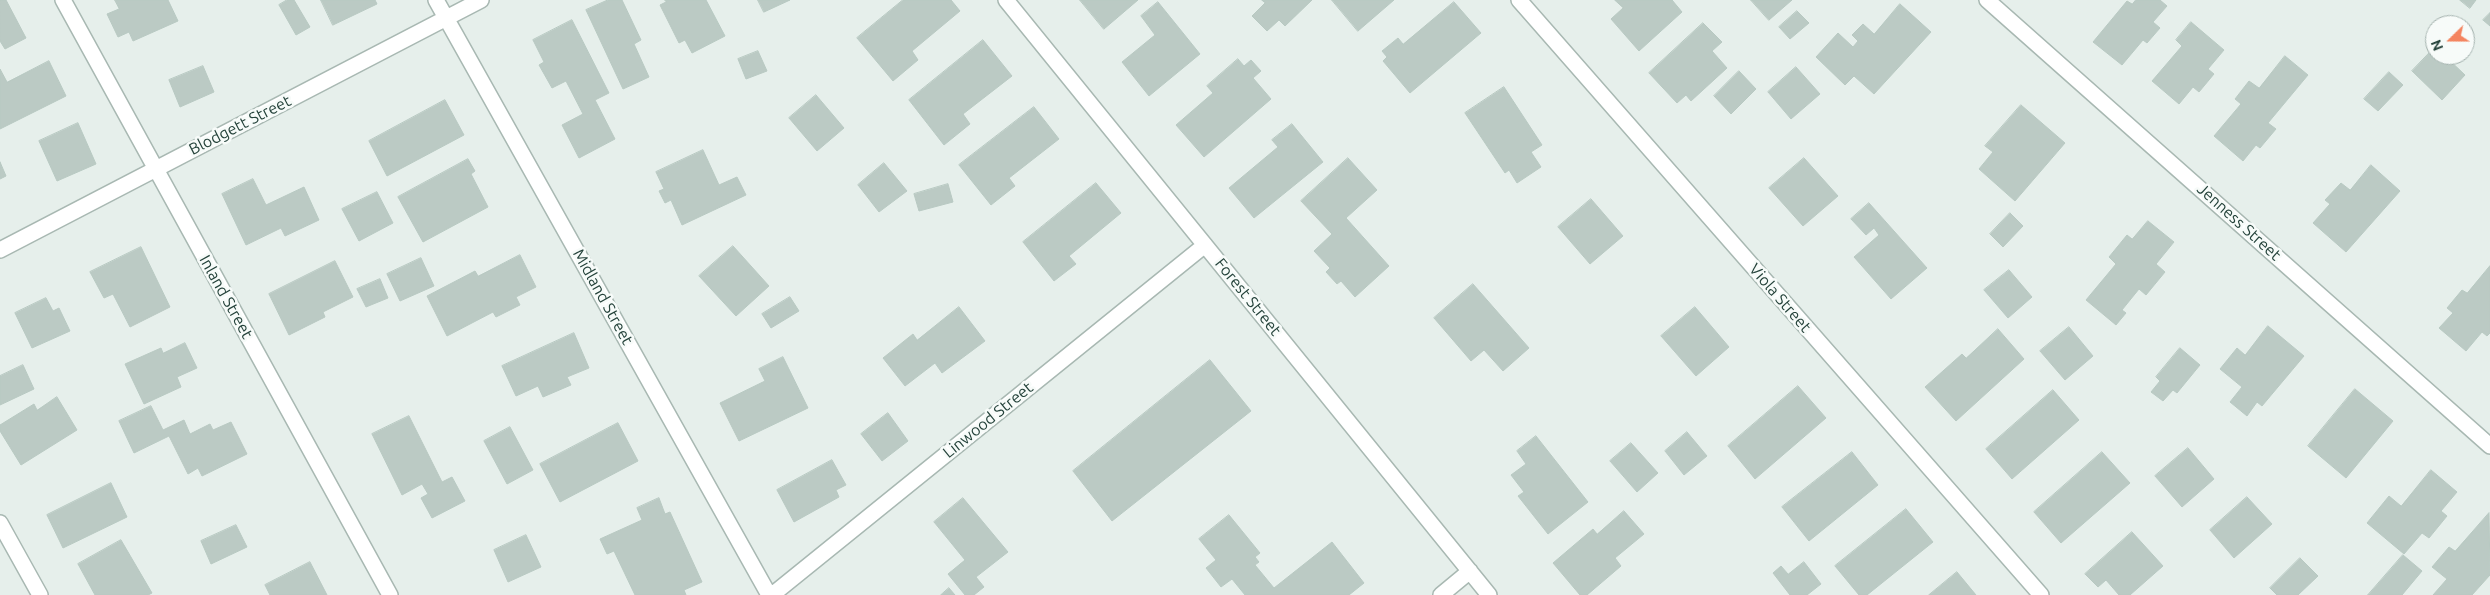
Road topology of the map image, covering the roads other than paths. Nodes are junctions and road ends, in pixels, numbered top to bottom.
1 (63, 0) edge
2 (436, 0) edge
3 (481, 0) edge
4 (1006, 0) edge
5 (1519, 0) edge
6 (1987, 0) edge
7 (446, 18) junction
8 (156, 169) junction
9 (1205, 245) junction
10 (0, 250) edge
11 (2490, 446) edge
12 (0, 523) edge
13 (1470, 571) junction
14 (40, 595) edge
15 (390, 595) edge
16 (771, 595) edge
17 (1441, 595) edge
18 (1489, 595) edge
19 (2042, 595) edge

1 - 8 street, Inland Street
2 - 7 street, Midland Street
3 - 7 street, Blodgett Street
4 - 9 street, Forest Street
5 - 19 street, Viola Street
6 - 11 street, Jenness Street
7 - 8 street, Blodgett Street
7 - 16 street, Midland Street
8 - 10 street, Blodgett Street
8 - 15 street, Inland Street
9 - 13 street, Forest Street
9 - 16 street, Linwood Street
12 - 14 street
13 - 17 street
13 - 18 street, Forest Street

